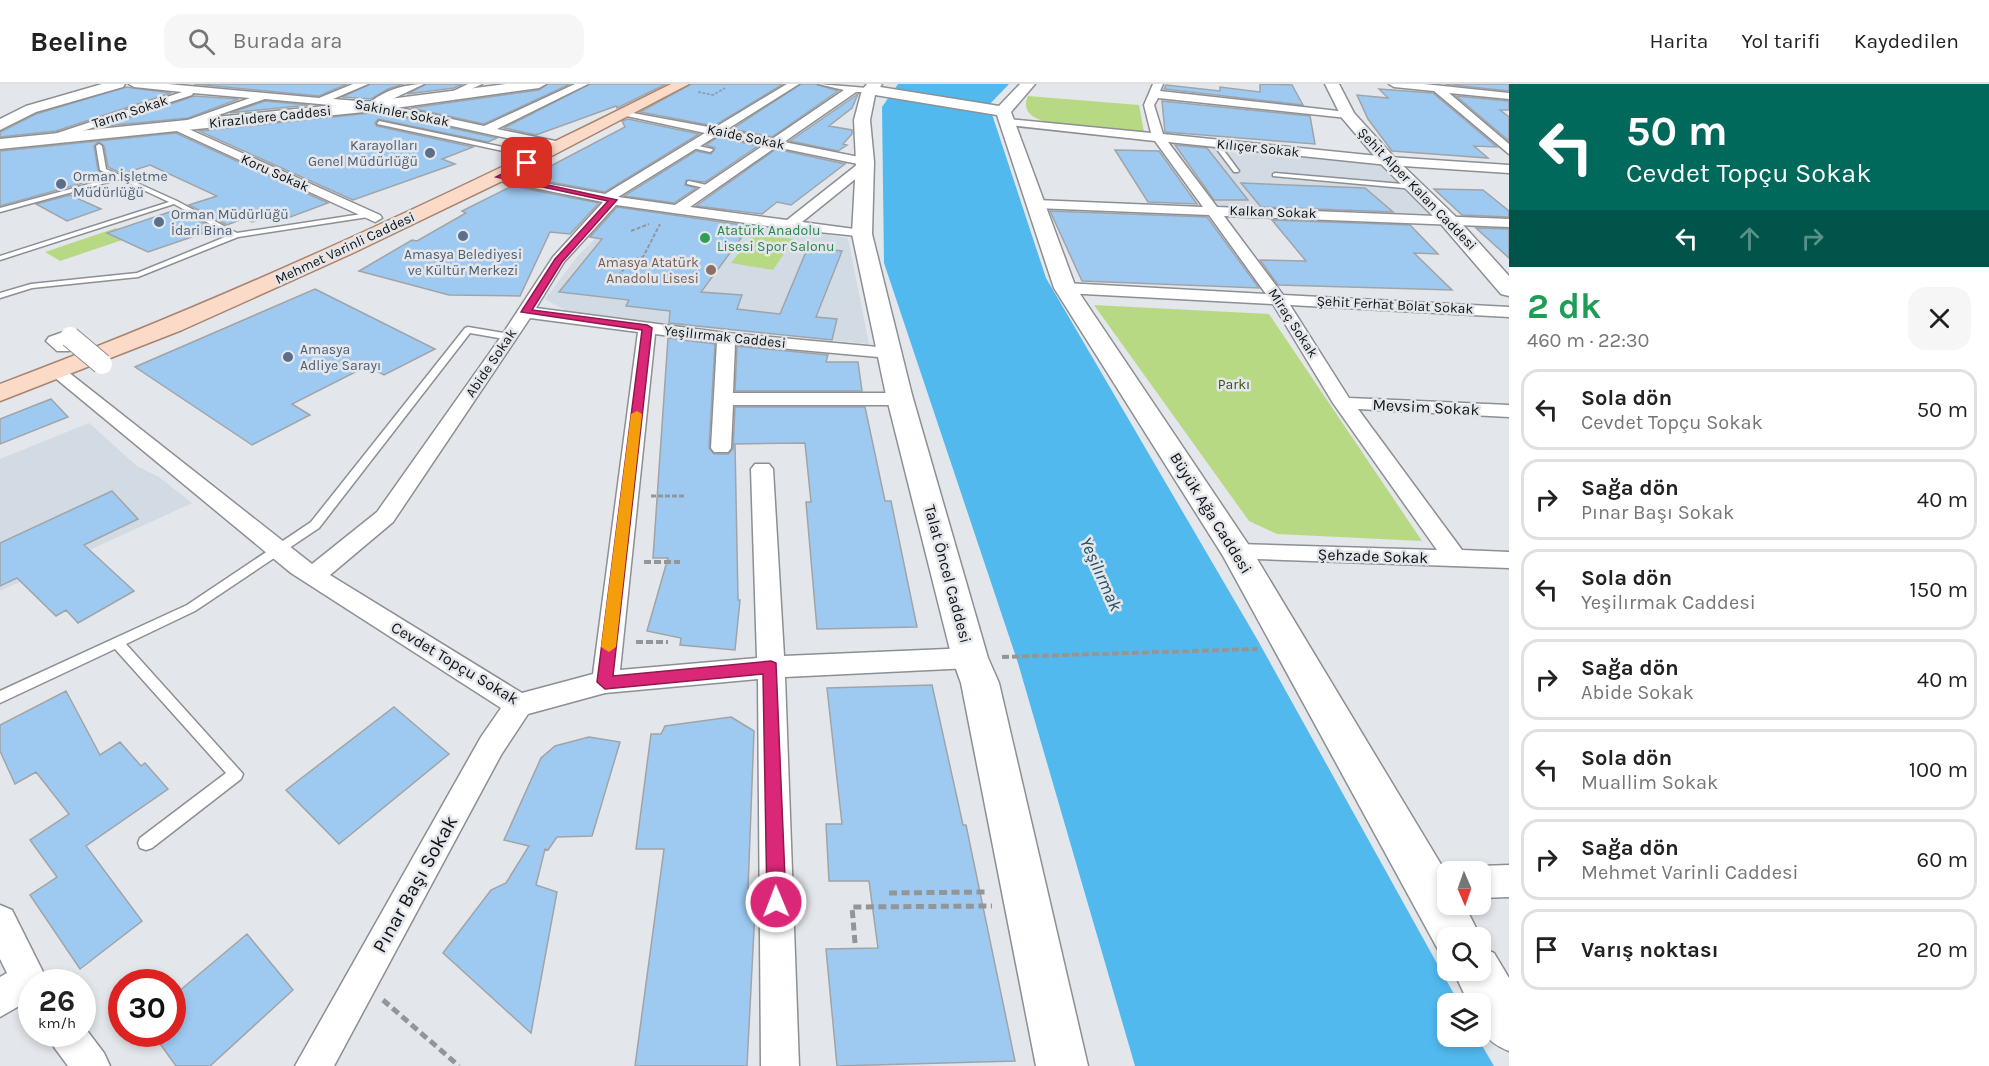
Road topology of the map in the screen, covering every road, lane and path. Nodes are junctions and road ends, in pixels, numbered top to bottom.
1 (118, 84) edge
2 (134, 84) edge
3 (218, 84) edge
4 (363, 84) edge
5 (419, 84) edge
6 (477, 84) edge
7 (532, 84) edge
8 (583, 84) edge
9 (649, 84) edge
10 (682, 84) edge
11 (794, 84) edge
12 (823, 84) edge
13 (1028, 84) edge
14 (1332, 84) edge
15 (1394, 84) edge
16 (172, 85) edge
17 (291, 88) dead end
18 (200, 89) junction
19 (870, 89) edge
20 (1156, 89) edge
21 (1438, 89) junction
22 (269, 95) junction
23 (1509, 96) edge
24 (444, 98) junction
25 (321, 99) junction
26 (374, 106) junction
27 (626, 113) junction
28 (1001, 114) junction
29 (1347, 115) junction
30 (277, 116) junction
31 (379, 123) dead end
32 (0, 125) edge
33 (174, 127) junction
34 (485, 130) junction
35 (714, 131) junction
36 (1158, 137) junction
37 (42, 140) junction
38 (535, 140) junction
39 (774, 143) junction
40 (0, 144) edge
41 (1221, 144) junction
42 (99, 146) dead end
43 (561, 146) junction
44 (690, 146) junction
45 (710, 150) dead end
46 (1509, 150) edge
47 (512, 151) junction
48 (1388, 161) junction
49 (865, 163) junction
50 (1509, 169) edge
51 (1236, 171) dead end
52 (1275, 175) dead end
53 (121, 177) junction
54 (499, 177) junction
55 (689, 183) dead end
56 (1414, 187) junction
57 (709, 188) junction
58 (613, 200) junction
59 (175, 202) junction
60 (1036, 204) junction
61 (1211, 209) junction
62 (0, 210) edge
63 (676, 210) junction
64 (372, 217) junction
65 (1447, 219) junction
66 (660, 221) dead end
67 (1509, 222) edge
68 (790, 225) junction
69 (862, 234) junction
70 (236, 236) junction
71 (0, 258) edge
72 (612, 258) dead end
73 (633, 260) junction
74 (618, 276) dead end
75 (1065, 288) junction
76 (1509, 289) edge
77 (0, 296) edge
78 (1278, 298) junction
79 (526, 312) junction
80 (1509, 312) edge
81 (647, 328) junction
82 (510, 337) junction
83 (726, 338) junction
84 (68, 340) junction
85 (889, 353) junction
86 (50, 364) junction
87 (102, 364) dead end
88 (0, 393) edge
89 (723, 399) junction
90 (900, 399) junction
91 (1343, 403) junction
92 (1509, 411) edge
93 (721, 448) dead end
94 (762, 469) dead end
95 (627, 496) junction
96 (686, 496) dead end
97 (278, 550) junction
98 (1237, 552) junction
99 (1455, 558) junction
100 (1509, 560) edge
101 (680, 562) dead end
102 (619, 563) junction
103 (313, 576) junction
104 (117, 642) junction
105 (1292, 648) junction
106 (970, 658) junction
107 (771, 667) junction
108 (605, 682) junction
109 (0, 697) edge
110 (519, 705) junction
111 (146, 843) dead end
112 (1509, 881) edge
113 (1437, 882) edge
114 (1491, 882) edge
115 (890, 893) dead end
116 (1026, 898) junction
117 (0, 922) edge
118 (855, 942) dead end
119 (361, 981) junction
120 (1483, 981) edge
121 (18, 985) edge
122 (1509, 1026) edge
123 (77, 1047) edge
124 (92, 1066) edge
125 (314, 1066) edge
126 (459, 1066) edge
127 (780, 1066) edge
128 (1062, 1066) edge

1 - 32 street
2 - 16 street, Sakinler Sokak
3 - 18 street, Tarım Sokak
4 - 25 street
5 - 26 street
6 - 24 street
7 - 24 street, Kirazlıdere Caddesi
8 - 34 street
9 - 38 main road, Mehmet Varinli Caddesi
10 - 27 main road, Mehmet Varinli Caddesi
11 - 35 street, Abide Sokak
12 - 19 street
13 - 28 street
14 - 29 street, Şehit Alper Kalan Caddesi
15 - 21 street
16 - 18 street, Sakinler Sokak
17 - 22 street
18 - 22 street, Sakinler Sokak
18 - 37 street, Tarım Sokak
19 - 28 street
19 - 39 street
19 - 49 street, Talat Öncel Caddesi
20 - 29 street
20 - 36 street, Miraç Sokak
21 - 23 street
21 - 46 street
22 - 25 street, Sakinler Sokak
22 - 33 street
24 - 26 street, Kirazlıdere Caddesi
25 - 26 street, Sakinler Sokak
25 - 30 street
26 - 30 street, Kirazlıdere Caddesi
26 - 34 street, Sakinler Sokak
27 - 35 street, Kaide Sokak
27 - 43 main road, Mehmet Varinli Caddesi
28 - 36 street, Kılıçer Sokak
28 - 60 street, Büyük Ağa Caddesi
29 - 48 street, Şehit Alper Kalan Caddesi
30 - 33 street, Kirazlıdere Caddesi
31 - 47 lane
33 - 37 street, Kirazlıdere Caddesi
33 - 64 street, Koru Sokak
34 - 38 street, Sakinler Sokak
35 - 39 street, Kaide Sokak
35 - 44 street, Abide Sokak
36 - 41 street, Kılıçer Sokak
36 - 61 street, Miraç Sokak
37 - 40 street, Kirazlıdere Caddesi
38 - 43 street, Sakinler Sokak
38 - 47 main road, Mehmet Varinli Caddesi
39 - 49 street, Kaide Sokak
39 - 57 street
41 - 48 street, Kılıçer Sokak
41 - 51 lane
42 - 53 lane
43 - 54 main road, Mehmet Varinli Caddesi
44 - 45 lane
44 - 58 street, Abide Sokak
47 - 64 main road, Mehmet Varinli Caddesi
48 - 50 street, Kılıçer Sokak
48 - 56 street, Şehit Alper Kalan Caddesi
49 - 68 street
49 - 69 street, Talat Öncel Caddesi
52 - 56 lane
53 - 59 lane
53 - 62 lane
54 - 58 street
54 - 86 main road, Mehmet Varinli Caddesi
55 - 57 lane
56 - 65 street, Şehit Alper Kalan Caddesi
57 - 63 street
58 - 63 street
58 - 79 street, Abide Sokak
59 - 70 lane
59 - 71 lane
60 - 61 street, Kalkan Sokak
60 - 75 street, Büyük Ağa Caddesi
61 - 65 street, Kalkan Sokak
61 - 78 street, Miraç Sokak
63 - 68 street
64 - 70 lane
64 - 84 main road, Mehmet Varinli Caddesi
65 - 67 street, Kalkan Sokak
65 - 76 street, Şehit Alper Kalan Caddesi
66 - 73 path
68 - 69 street
69 - 85 street, Talat Öncel Caddesi
70 - 77 lane
72 - 73 path
73 - 74 path
75 - 78 street, Şehit Ferhat Bolat Sokak
75 - 98 street, Büyük Ağa Caddesi
78 - 80 street, Şehit Ferhat Bolat Sokak
78 - 91 street, Miraç Sokak
79 - 81 street, Yeşilırmak Caddesi
79 - 82 street, Abide Sokak
81 - 83 street, Yeşilırmak Caddesi
81 - 95 street
82 - 97 lane
82 - 103 street, Abide Sokak
83 - 85 street, Yeşilırmak Caddesi
83 - 89 street
84 - 86 main road, Mehmet Varinli Caddesi
84 - 87 street, bridge
85 - 90 street, Talat Öncel Caddesi
86 - 88 main road, Mehmet Varinli Caddesi
86 - 97 street, Cevdet Topçu Sokak
89 - 90 street
89 - 93 street
90 - 106 street, Talat Öncel Caddesi
91 - 92 street, Mevsim Sokak
91 - 99 street, Miraç Sokak
94 - 107 street
95 - 96 path
95 - 102 street
97 - 103 street, Cevdet Topçu Sokak
97 - 104 lane
98 - 99 street, Şehzade Sokak
98 - 105 street, Büyük Ağa Caddesi
99 - 100 street, Şehzade Sokak
101 - 102 path
102 - 108 street
103 - 110 street, Cevdet Topçu Sokak
104 - 109 lane
104 - 111 lane
105 - 106 path
105 - 113 street, Büyük Ağa Caddesi
106 - 107 street, Cevdet Topçu Sokak
106 - 116 street, Talat Öncel Caddesi
107 - 108 street, Cevdet Topçu Sokak
107 - 127 street
108 - 110 street, Cevdet Topçu Sokak
110 - 119 street, Pınar Başı Sokak
112 - 114 street
115 - 116 path
116 - 118 path
116 - 128 street, Talat Öncel Caddesi
117 - 121 street
119 - 125 street, Pınar Başı Sokak
119 - 126 path
120 - 122 street
123 - 124 street

